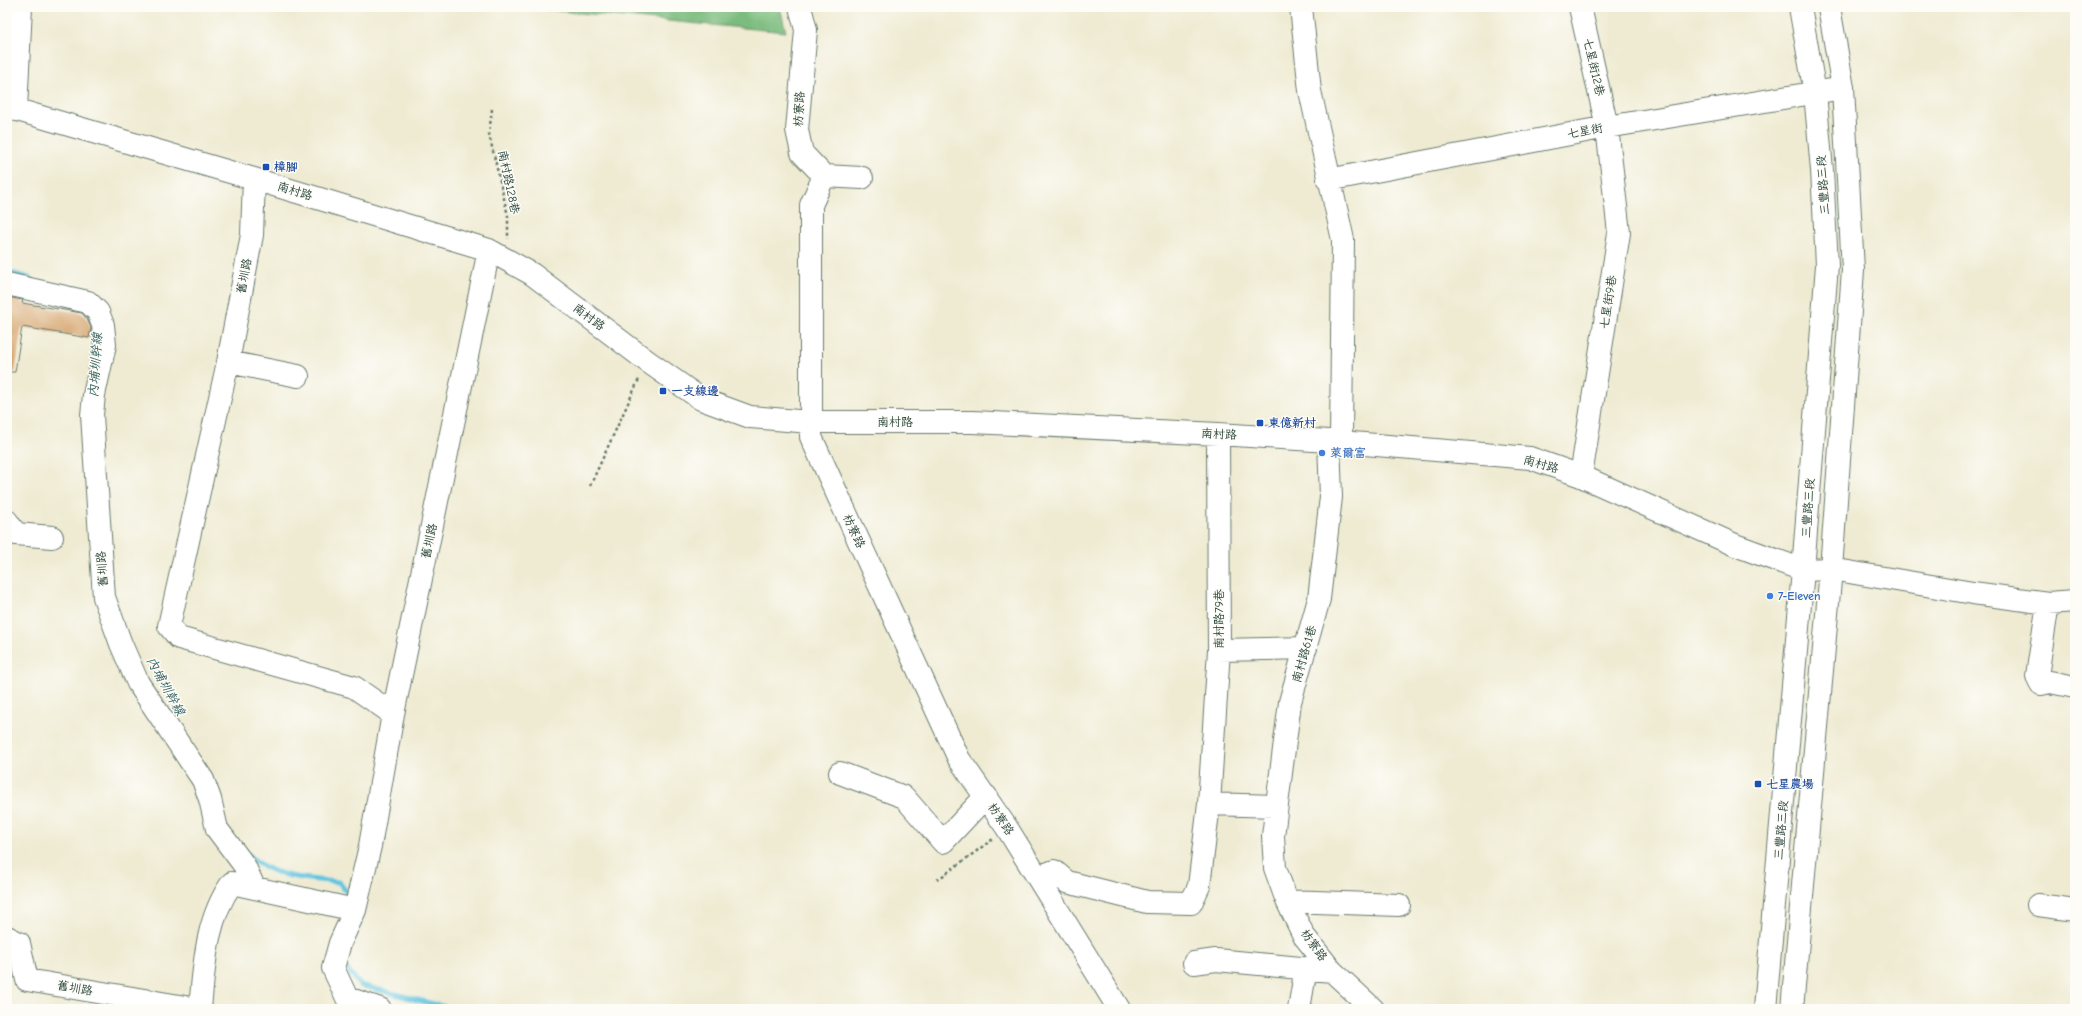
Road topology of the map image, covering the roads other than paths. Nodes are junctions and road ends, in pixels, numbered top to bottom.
1 (21, 7) edge
2 (800, 7) edge
3 (1301, 7) edge
4 (1580, 7) edge
5 (1800, 7) edge
6 (1829, 7) edge
7 (1843, 88) junction
8 (1815, 93) junction
9 (11, 109) edge
10 (1607, 127) junction
11 (824, 176) junction
12 (862, 178) dead end
13 (254, 179) junction
14 (1328, 180) junction
15 (489, 250) junction
16 (7, 284) edge
17 (228, 362) junction
18 (298, 376) dead end
19 (810, 422) junction
20 (1218, 434) junction
21 (1335, 442) junction
22 (1581, 476) junction
23 (7, 521) edge
24 (52, 537) dead end
25 (1831, 569) junction
26 (1803, 570) junction
27 (2075, 601) edge
28 (2048, 604) junction
29 (1306, 648) junction
30 (1219, 650) junction
31 (2075, 687) edge
32 (393, 714) junction
33 (840, 773) dead end
34 (986, 796) junction
35 (1209, 804) junction
36 (1276, 806) junction
37 (1275, 868) joint
38 (1038, 877) junction
39 (254, 887) junction
40 (1287, 901) junction
41 (1399, 905) dead end
42 (2038, 905) dead end
43 (354, 910) junction
44 (2075, 910) edge
45 (7, 937) edge
46 (1194, 963) dead end
47 (1306, 968) junction
48 (1332, 971) junction
49 (198, 1009) edge
50 (380, 1009) edge
51 (1119, 1009) edge
52 (1299, 1009) edge
53 (1373, 1009) edge
54 (1765, 1009) edge
55 (1792, 1009) edge

1 - 9 street
2 - 11 street, 枋寮路
3 - 14 street, 南村路61巷
4 - 10 street, 七星街12巷
5 - 8 street, 三豐路三段
6 - 7 street, 三豐路三段
7 - 8 street, 七星街
7 - 25 street, 三豐路三段
8 - 10 street, 七星街
8 - 26 street, 三豐路三段
9 - 13 street, 南村路
10 - 14 street, 七星街
10 - 22 street, 七星街9巷
11 - 12 street
11 - 19 street, 枋寮路
13 - 15 street, 南村路
13 - 17 street, 舊圳路
14 - 21 street, 南村路61巷
15 - 19 street, 南村路
15 - 32 street, 舊圳路
16 - 39 street, 舊圳路
17 - 18 street
17 - 32 street, 舊圳路
19 - 20 street, 南村路
19 - 34 street, 枋寮路
20 - 21 street, 南村路
20 - 30 street, 南村路79巷
21 - 22 street, 南村路
21 - 29 street, 南村路61巷
22 - 26 street, 南村路
23 - 24 street
25 - 26 street, 南村路
25 - 28 street, 南村路
25 - 55 street, 三豐路三段
26 - 54 street, 三豐路三段
27 - 28 street, 南村路
28 - 31 street
29 - 30 street
29 - 36 street, 南村路61巷
30 - 35 street, 南村路79巷
32 - 43 street, 舊圳路
33 - 34 street
34 - 38 street, 枋寮路
35 - 36 street
35 - 38 street, 南村路79巷
36 - 37 street, 南村路61巷
37 - 40 street, 枋寮路
38 - 51 street, 枋寮路
39 - 43 street, 舊圳路
39 - 49 street, 舊圳路
40 - 41 street
40 - 48 street, 枋寮路
42 - 44 street
43 - 50 street, 舊圳路
45 - 49 street, 舊圳路
46 - 47 street
47 - 48 street
47 - 52 street
48 - 53 street, 枋寮路

